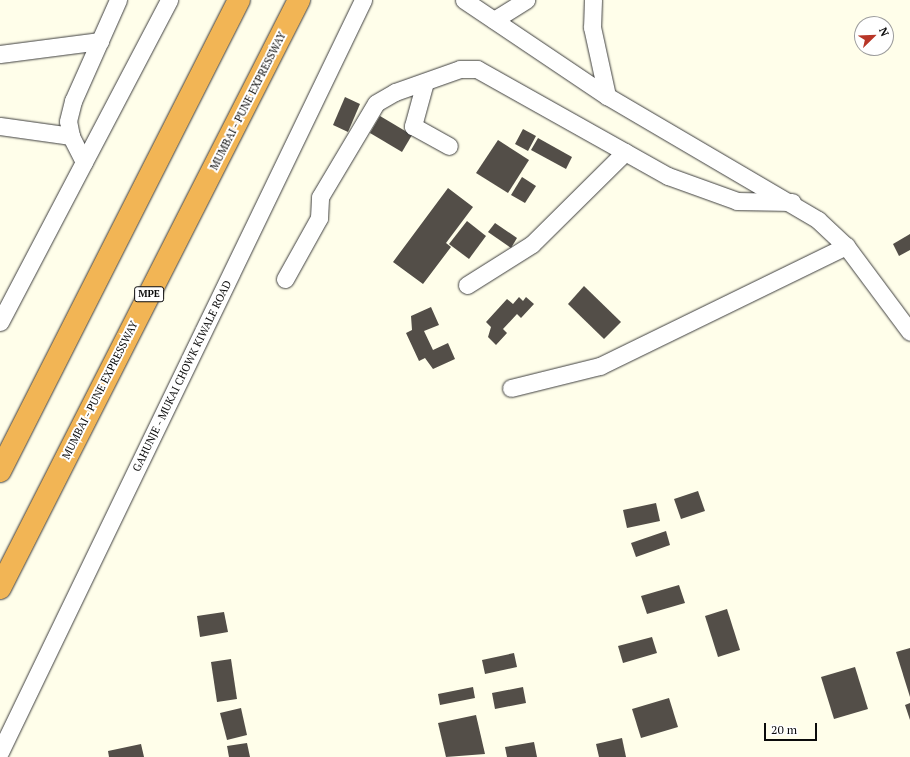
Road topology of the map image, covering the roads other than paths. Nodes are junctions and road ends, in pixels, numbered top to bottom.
1 (118, 0) edge
2 (169, 0) edge
3 (239, 0) edge
4 (299, 0) edge
5 (362, 0) edge
6 (464, 0) edge
7 (526, 0) edge
8 (593, 0) edge
9 (494, 20) junction
10 (100, 41) junction
11 (0, 54) edge
12 (425, 82) junction
13 (607, 96) junction
14 (1, 130) edge
15 (71, 136) junction
16 (449, 146) dead end
17 (626, 152) junction
18 (84, 162) junction
19 (792, 202) junction
20 (846, 246) junction
21 (286, 279) dead end
22 (468, 285) dead end
23 (0, 322) edge
24 (910, 332) edge
25 (511, 388) dead end
26 (0, 471) edge
27 (0, 588) edge
28 (0, 752) edge

1 - 10 street
2 - 18 street
3 - 26 highway
4 - 27 highway, MUMBAI - PUNE EXPRESSWAY / MPE
5 - 28 street, GAHUNJE - MUKAI CHOWK KIWALE ROAD
6 - 9 street
7 - 9 street
8 - 13 street
9 - 13 street
10 - 11 street
10 - 15 street
12 - 16 street
12 - 17 street
12 - 21 street
13 - 19 street
14 - 15 street
15 - 18 street
17 - 19 street
17 - 22 street
18 - 23 street
19 - 20 street
20 - 24 street
20 - 25 street

